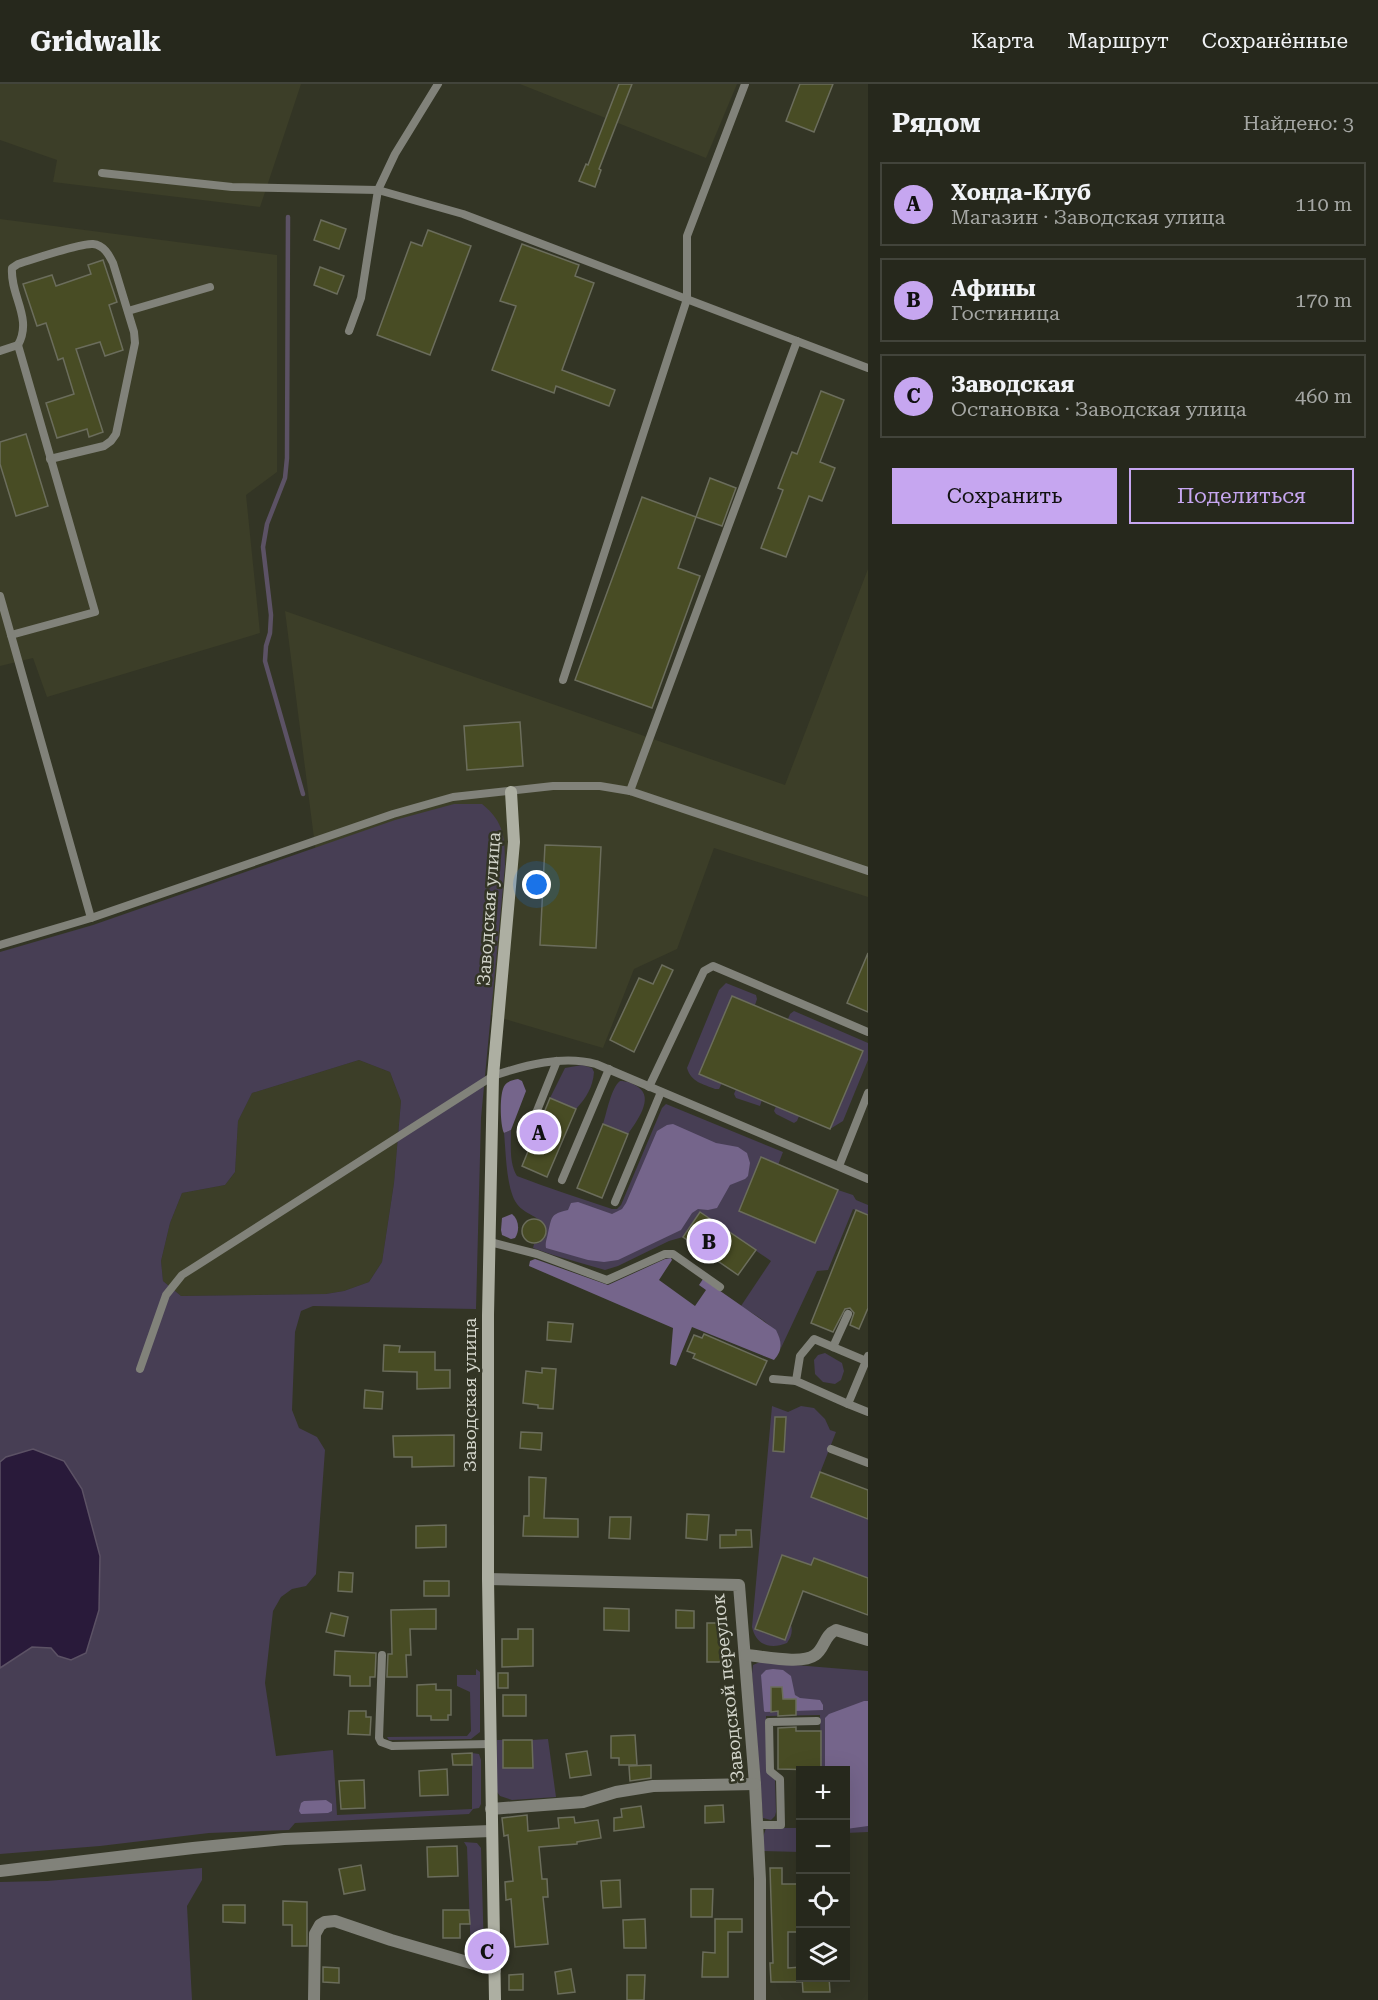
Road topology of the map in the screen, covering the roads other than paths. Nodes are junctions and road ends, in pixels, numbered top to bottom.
1 (438, 84) edge
2 (745, 84) edge
3 (102, 173) dead end
4 (378, 190) junction
5 (210, 287) dead end
6 (687, 299) junction
7 (128, 311) junction
8 (349, 331) dead end
9 (797, 341) junction
10 (18, 345) junction
11 (0, 351) edge
12 (868, 368) edge
13 (50, 459) junction
14 (0, 596) edge
15 (11, 635) junction
16 (563, 680) dead end
17 (630, 791) junction
18 (511, 792) junction
19 (868, 871) edge
20 (91, 918) junction
21 (0, 945) edge
22 (868, 1032) edge
23 (557, 1061) junction
24 (609, 1070) junction
25 (493, 1076) junction
26 (649, 1087) junction
27 (661, 1092) junction
28 (868, 1093) edge
29 (524, 1143) dead end
30 (839, 1166) junction
31 (868, 1179) edge
32 (562, 1180) dead end
33 (615, 1202) dead end
34 (490, 1242) junction
35 (720, 1287) dead end
36 (848, 1314) dead end
37 (833, 1347) junction
38 (867, 1359) edge
39 (140, 1369) dead end
40 (774, 1379) dead end
41 (796, 1381) junction
42 (848, 1404) junction
43 (868, 1412) edge
44 (831, 1449) dead end
45 (868, 1463) edge
46 (488, 1579) junction
47 (868, 1640) edge
48 (382, 1655) dead end
49 (746, 1655) junction
50 (817, 1721) dead end
51 (490, 1744) junction
52 (755, 1784) junction
53 (491, 1809) junction
54 (757, 1825) junction
55 (491, 1832) junction
56 (0, 1872) edge
57 (495, 1970) junction
58 (314, 2000) edge
59 (495, 2000) edge
60 (760, 2000) edge

1 - 4 lane
2 - 6 lane
3 - 4 lane
4 - 6 lane
4 - 8 lane
5 - 7 lane
6 - 9 lane
6 - 16 lane
7 - 10 lane
7 - 13 lane
9 - 12 lane
9 - 17 lane
10 - 11 lane
10 - 13 lane
13 - 15 lane
14 - 15 lane
15 - 20 lane
17 - 18 lane
17 - 19 lane
18 - 20 lane
18 - 25 street, Заводская улица
20 - 21 lane
22 - 26 lane
23 - 24 lane
23 - 25 lane
23 - 29 lane
24 - 26 lane
24 - 32 lane
25 - 34 street, Заводская улица
25 - 39 lane
26 - 27 lane
27 - 30 lane
27 - 33 lane
28 - 30 lane
30 - 31 lane
34 - 35 lane
34 - 46 street, Заводская улица
36 - 37 lane
37 - 38 lane
37 - 41 lane
38 - 42 lane
40 - 41 lane
41 - 42 lane
42 - 43 lane
44 - 45 lane
46 - 49 street, Заводской переулок
46 - 51 street, Заводская улица
47 - 49 street
48 - 51 lane
49 - 52 street, Заводской переулок
50 - 54 lane
51 - 53 street, Заводская улица
52 - 53 street
52 - 54 street, Заводской переулок
53 - 55 street, Заводская улица
54 - 60 street, Заводской переулок
55 - 56 street
55 - 57 street, Заводская улица
57 - 58 street
57 - 59 street, Заводская улица

